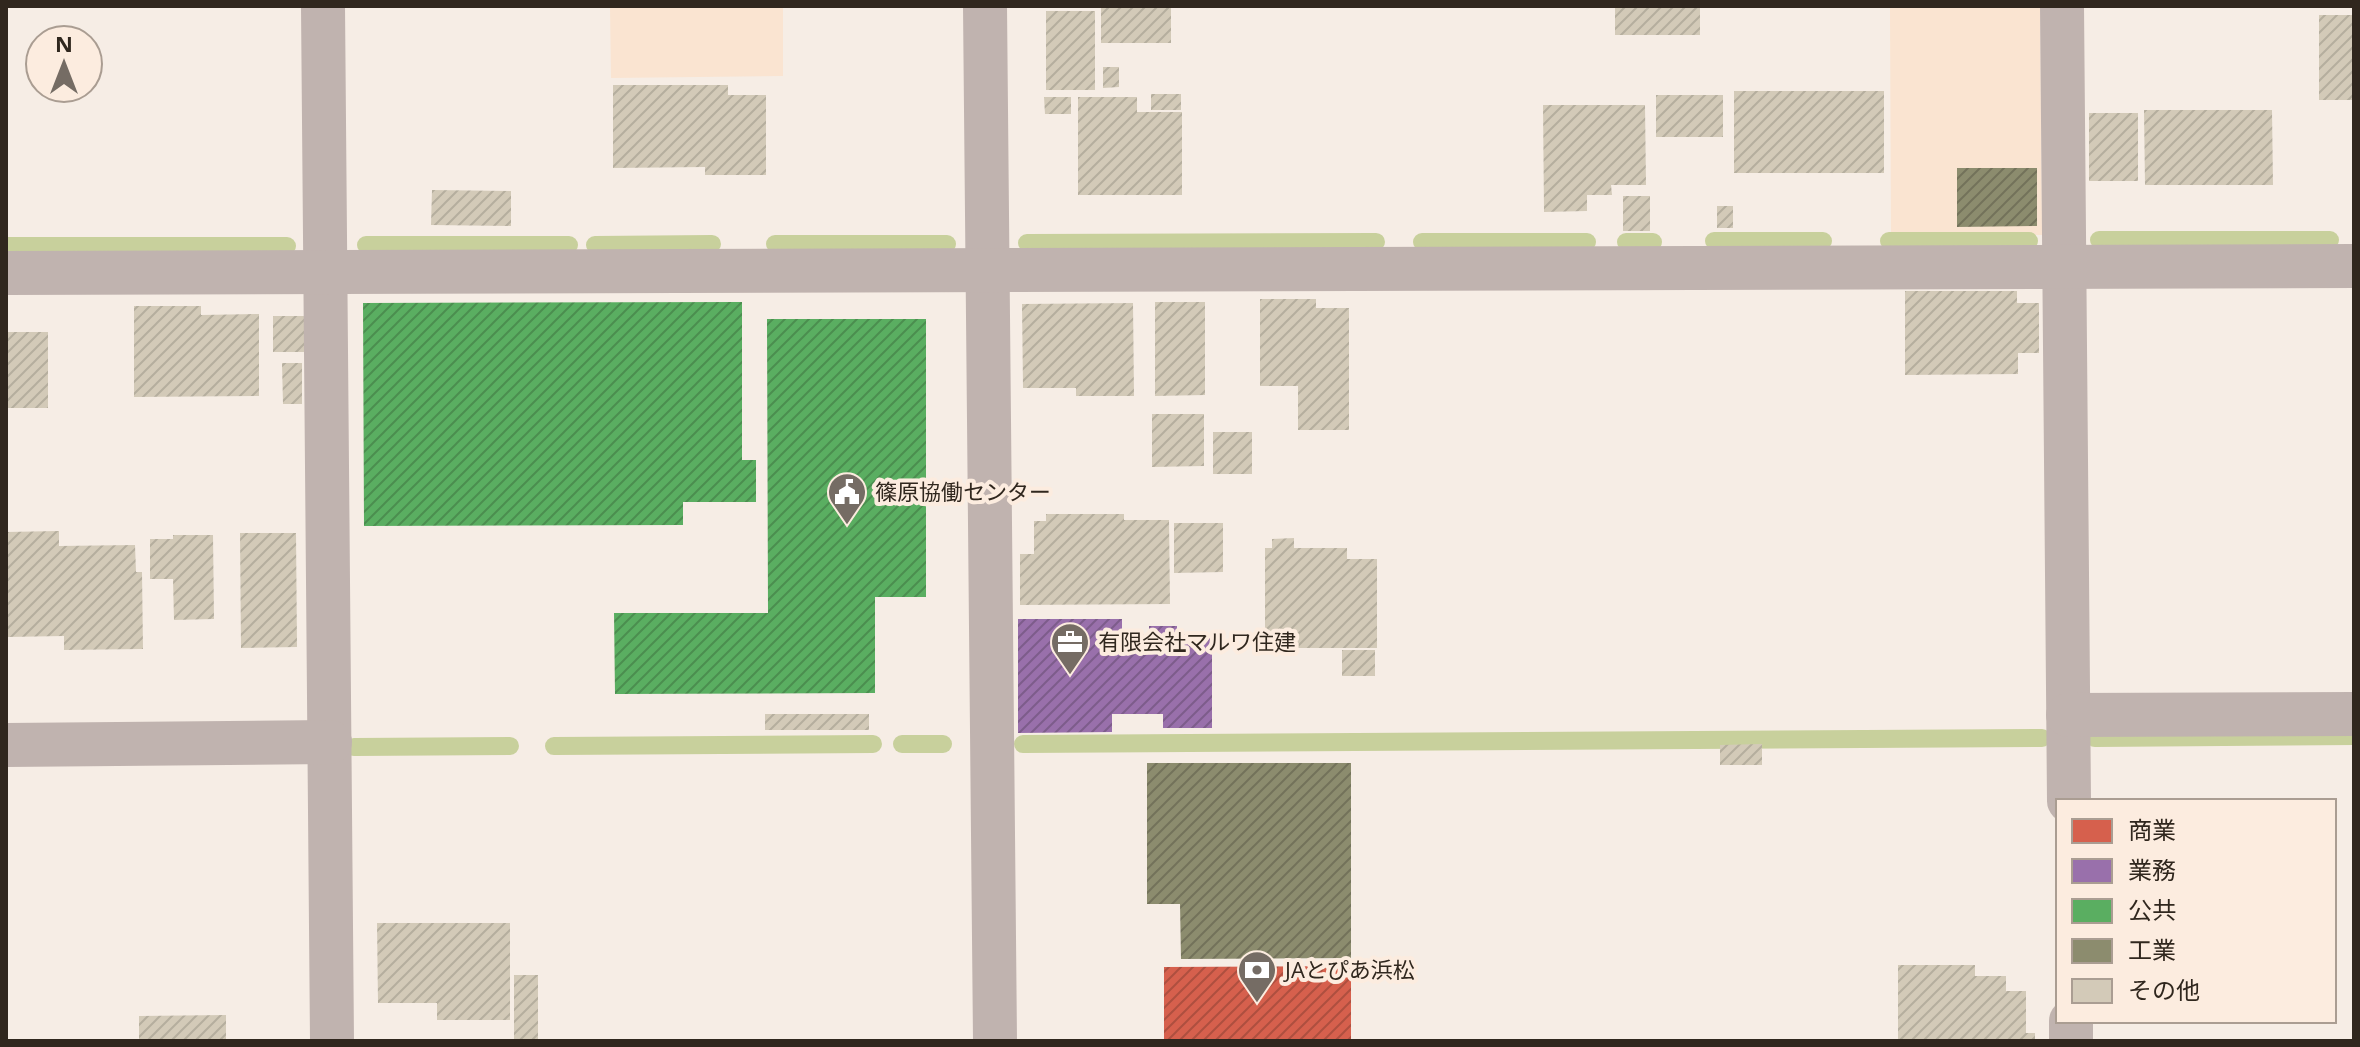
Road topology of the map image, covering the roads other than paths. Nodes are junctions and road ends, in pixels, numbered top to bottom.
1 (323, 6) edge
2 (985, 6) edge
3 (2062, 6) edge
4 (2064, 266) junction
5 (2354, 266) edge
6 (988, 270) junction
7 (327, 272) junction
8 (6, 273) edge
9 (2354, 714) edge
10 (2068, 715) junction
11 (330, 742) junction
12 (6, 745) edge
13 (2069, 799) edge
14 (332, 1041) edge
15 (995, 1041) edge

1 - 7 street
2 - 6 street
3 - 4 street
4 - 5 street
4 - 6 street
4 - 10 street
6 - 7 street
6 - 15 street
7 - 8 street
7 - 11 street
9 - 10 street
10 - 13 street
11 - 12 street
11 - 14 street

